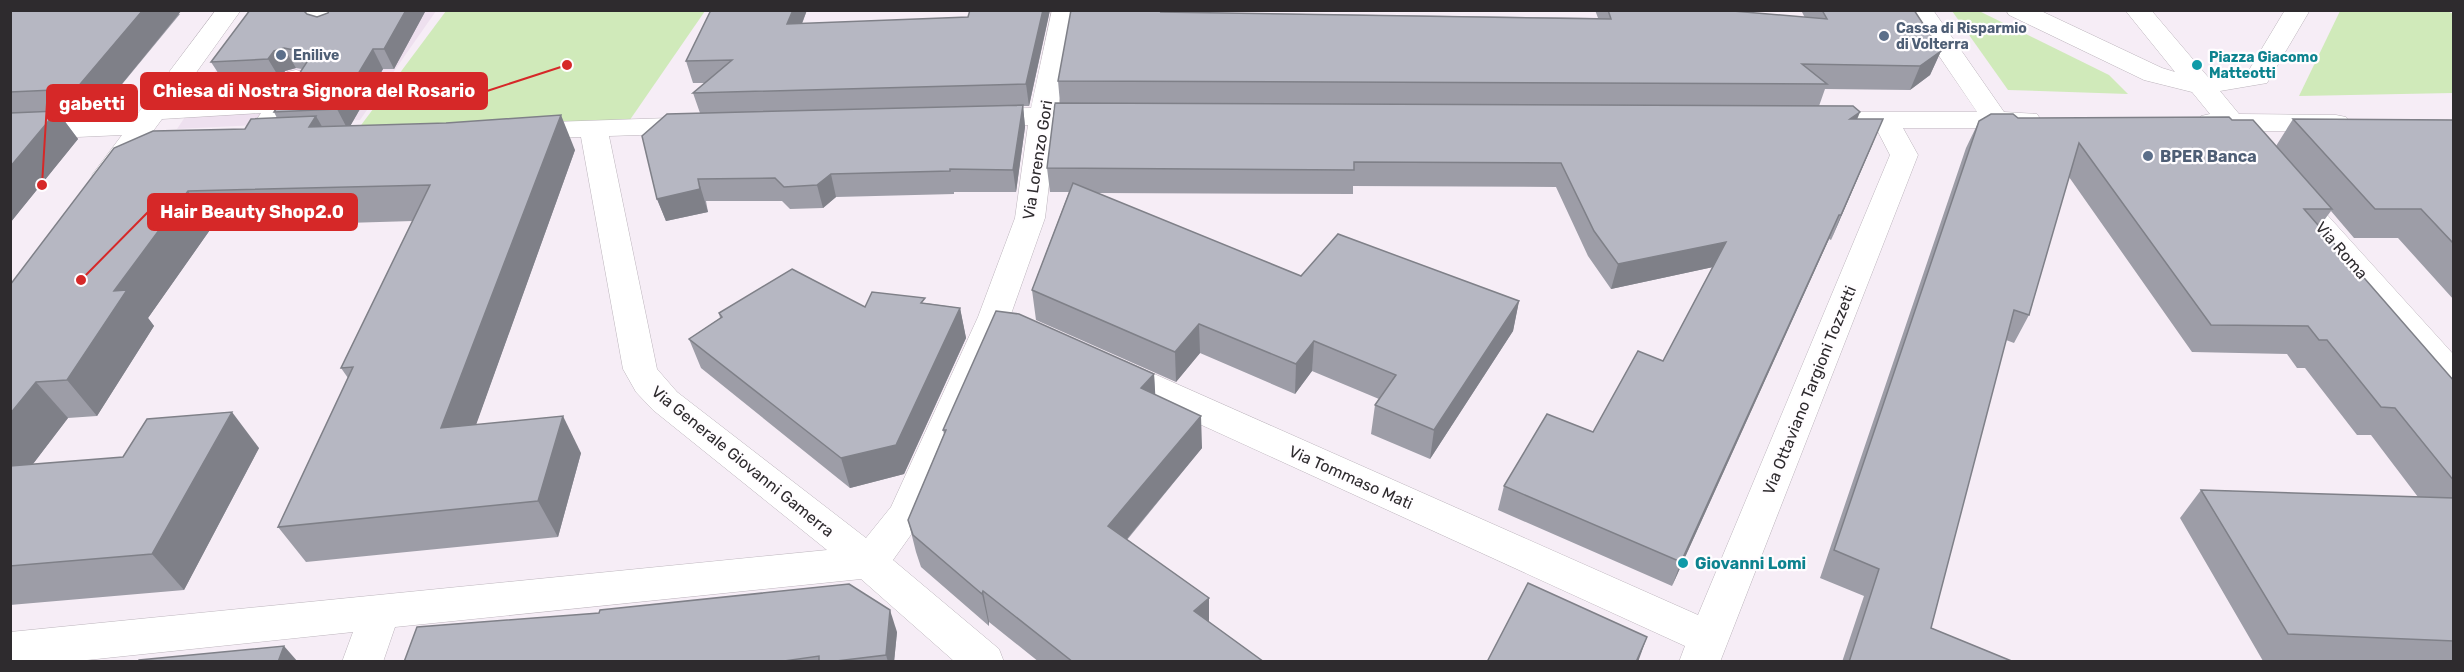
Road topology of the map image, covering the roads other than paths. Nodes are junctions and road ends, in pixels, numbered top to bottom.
1 (1065, 10) edge
2 (1920, 10) edge
3 (2018, 10) edge
4 (2137, 10) edge
5 (2298, 10) edge
6 (226, 15) edge
7 (327, 27) edge
8 (296, 78) edge
9 (2200, 86) junction
10 (280, 104) junction
11 (1043, 116) junction
12 (1125, 116) edge
13 (149, 118) junction
14 (954, 118) edge
15 (1816, 119) edge
16 (1987, 119) junction
17 (1885, 120) junction
18 (2054, 120) edge
19 (2182, 122) edge
20 (2231, 123) junction
21 (2365, 123) edge
22 (719, 124) edge
23 (593, 128) junction
24 (10, 132) edge
25 (500, 133) edge
26 (268, 143) edge
27 (159, 149) edge
28 (125, 151) junction
29 (89, 197) edge
30 (1087, 358) edge
31 (2454, 378) edge
32 (868, 562) junction
33 (381, 611) junction
34 (10, 650) edge
35 (1704, 650) edge
36 (362, 662) edge
37 (984, 662) edge

1 - 11 street, Via Lorenzo Gori
2 - 16 street
3 - 9 street
4 - 9 street
5 - 9 street
6 - 7 street
6 - 13 street
8 - 10 street
9 - 20 street
10 - 13 street
10 - 26 street
11 - 12 street
11 - 14 street
11 - 32 street, Via Lorenzo Gori
13 - 24 street
13 - 28 street
15 - 17 street
16 - 17 street
16 - 18 street
17 - 35 street, Via Ottaviano Targioni Tozzetti
19 - 20 street
20 - 21 street
20 - 31 street, Via Roma
22 - 23 street
23 - 25 street
23 - 32 street, Via Generale Giovanni Gamerra
27 - 28 street
28 - 29 street
30 - 35 street, Via Tommaso Mati
32 - 33 street
32 - 37 street, Via Generale Giovanni Gamerra
33 - 34 street
33 - 36 street

